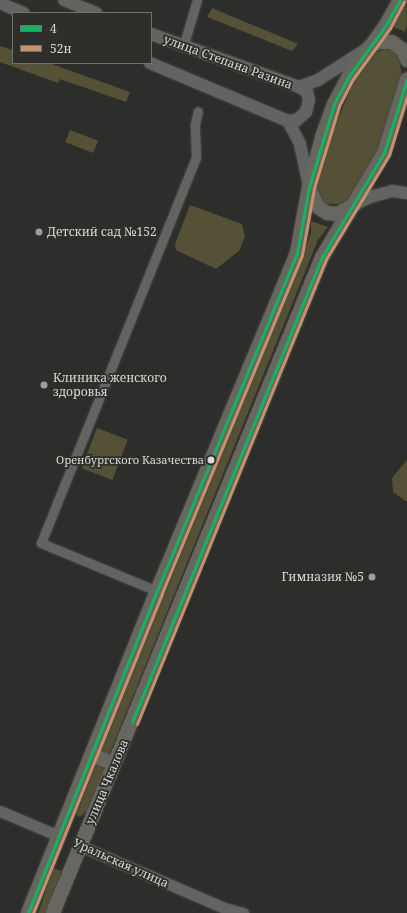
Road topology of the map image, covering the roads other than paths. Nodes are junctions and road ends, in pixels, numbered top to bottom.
1 (64, 0) edge
2 (197, 0) edge
3 (400, 0) edge
4 (0, 3) edge
5 (22, 12) edge
6 (94, 12) edge
7 (152, 34) edge
8 (183, 47) junction
9 (368, 48) junction
10 (407, 60) edge
11 (152, 64) edge
12 (407, 79) edge
13 (299, 87) junction
14 (198, 111) dead end
15 (288, 120) junction
16 (309, 187) junction
17 (407, 193) edge
18 (356, 204) junction
19 (157, 591) junction
20 (92, 755) junction
21 (114, 764) junction
22 (0, 811) edge
23 (59, 836) junction
24 (81, 846) junction
25 (28, 913) edge
26 (52, 913) edge
27 (243, 913) edge

1 - 6 main road
2 - 8 street
3 - 9 main road, улица Чкалова
4 - 5 main road
7 - 8 main road, улица Степана Разина
8 - 13 main road, улица Степана Разина
9 - 10 main road
9 - 13 main road, улица Степана Разина
9 - 16 main road, улица Чкалова
11 - 15 main road
12 - 18 main road, улица Чкалова
13 - 15 main road
14 - 19 street
15 - 16 main road
16 - 18 main road
16 - 19 main road, улица Чкалова
17 - 18 main road
18 - 21 main road, улица Чкалова
19 - 20 main road, улица Чкалова
20 - 21 main road
20 - 23 main road, улица Чкалова
21 - 24 main road, улица Чкалова
22 - 23 street, Уральская улица
23 - 24 main road, Уральская улица
23 - 25 main road, улица Чкалова
24 - 26 main road, улица Чкалова
24 - 27 street, Уральская улица

